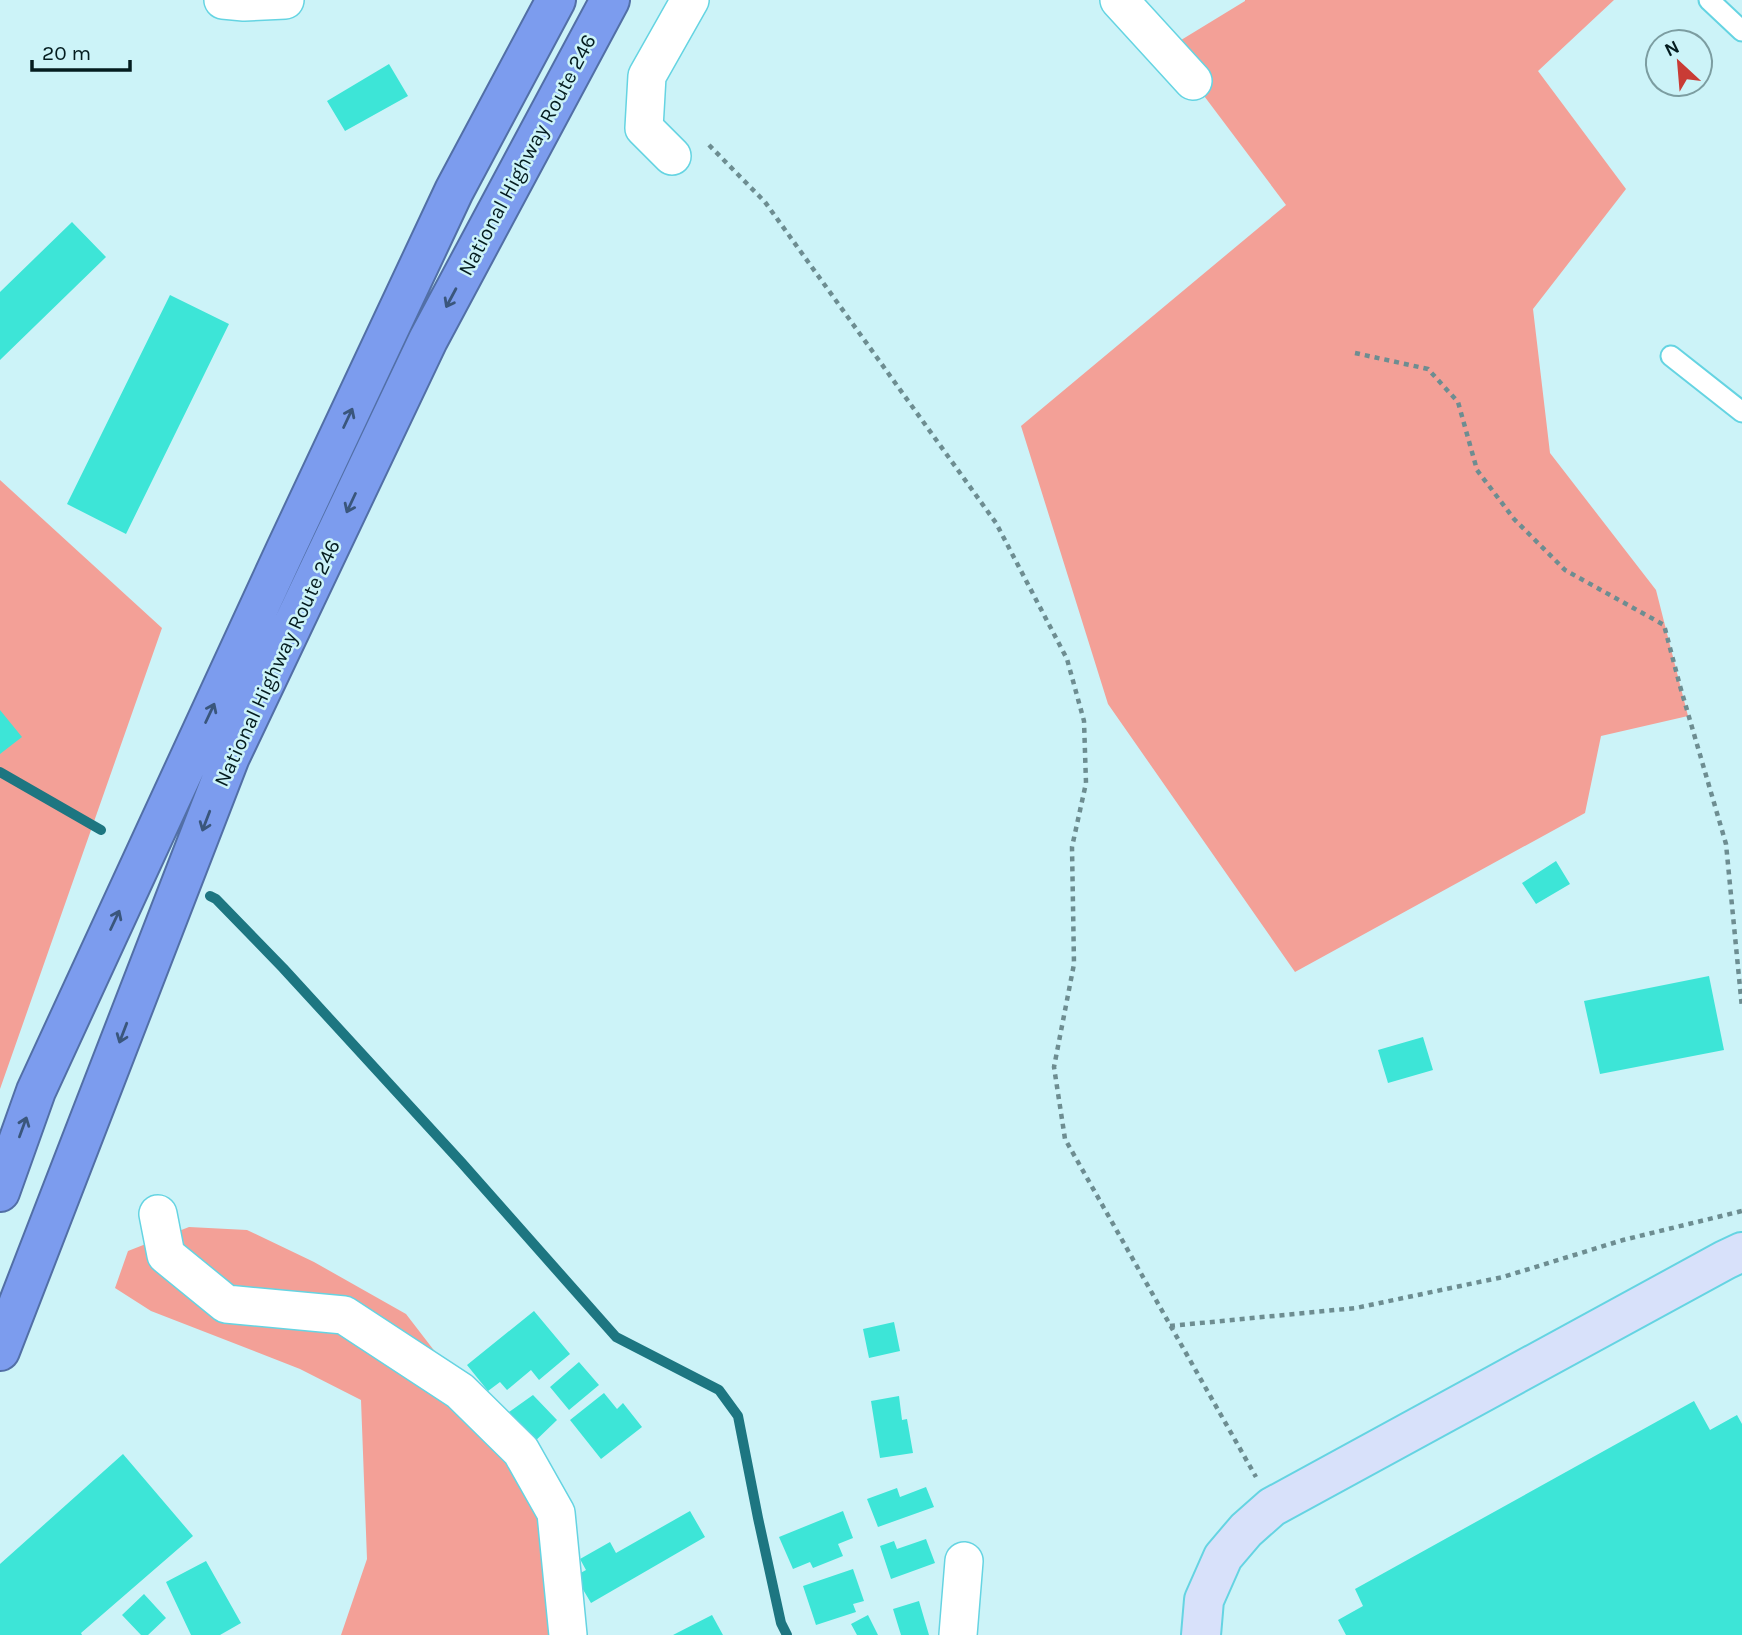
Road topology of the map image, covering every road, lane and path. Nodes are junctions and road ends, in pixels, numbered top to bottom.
1 (223, 0) edge
2 (285, 0) edge
3 (556, 0) edge
4 (610, 0) edge
5 (690, 0) edge
6 (1119, 0) edge
7 (1709, 0) edge
8 (1742, 31) edge
9 (1193, 81) dead end
10 (709, 145) dead end
11 (672, 156) dead end
12 (1355, 353) dead end
13 (1671, 356) dead end
14 (1742, 412) edge
15 (1742, 1008) edge
16 (0, 1192) edge
17 (1742, 1211) edge
18 (158, 1214) dead end
19 (1742, 1252) edge
20 (1170, 1326) junction
21 (0, 1351) edge
22 (1272, 1507) junction
23 (964, 1562) dead end
24 (568, 1635) edge
25 (958, 1635) edge
26 (1201, 1635) edge

1 - 2 street
16 -> 3 highway, National Highway Route 246
4 -> 21 highway, National Highway Route 246
5 - 11 street
6 - 9 street
7 - 8 lane
10 - 20 path
12 - 15 path
13 - 14 lane
17 - 20 path
18 - 24 street
19 - 22 street
20 - 22 path
22 - 26 street
23 - 25 street

